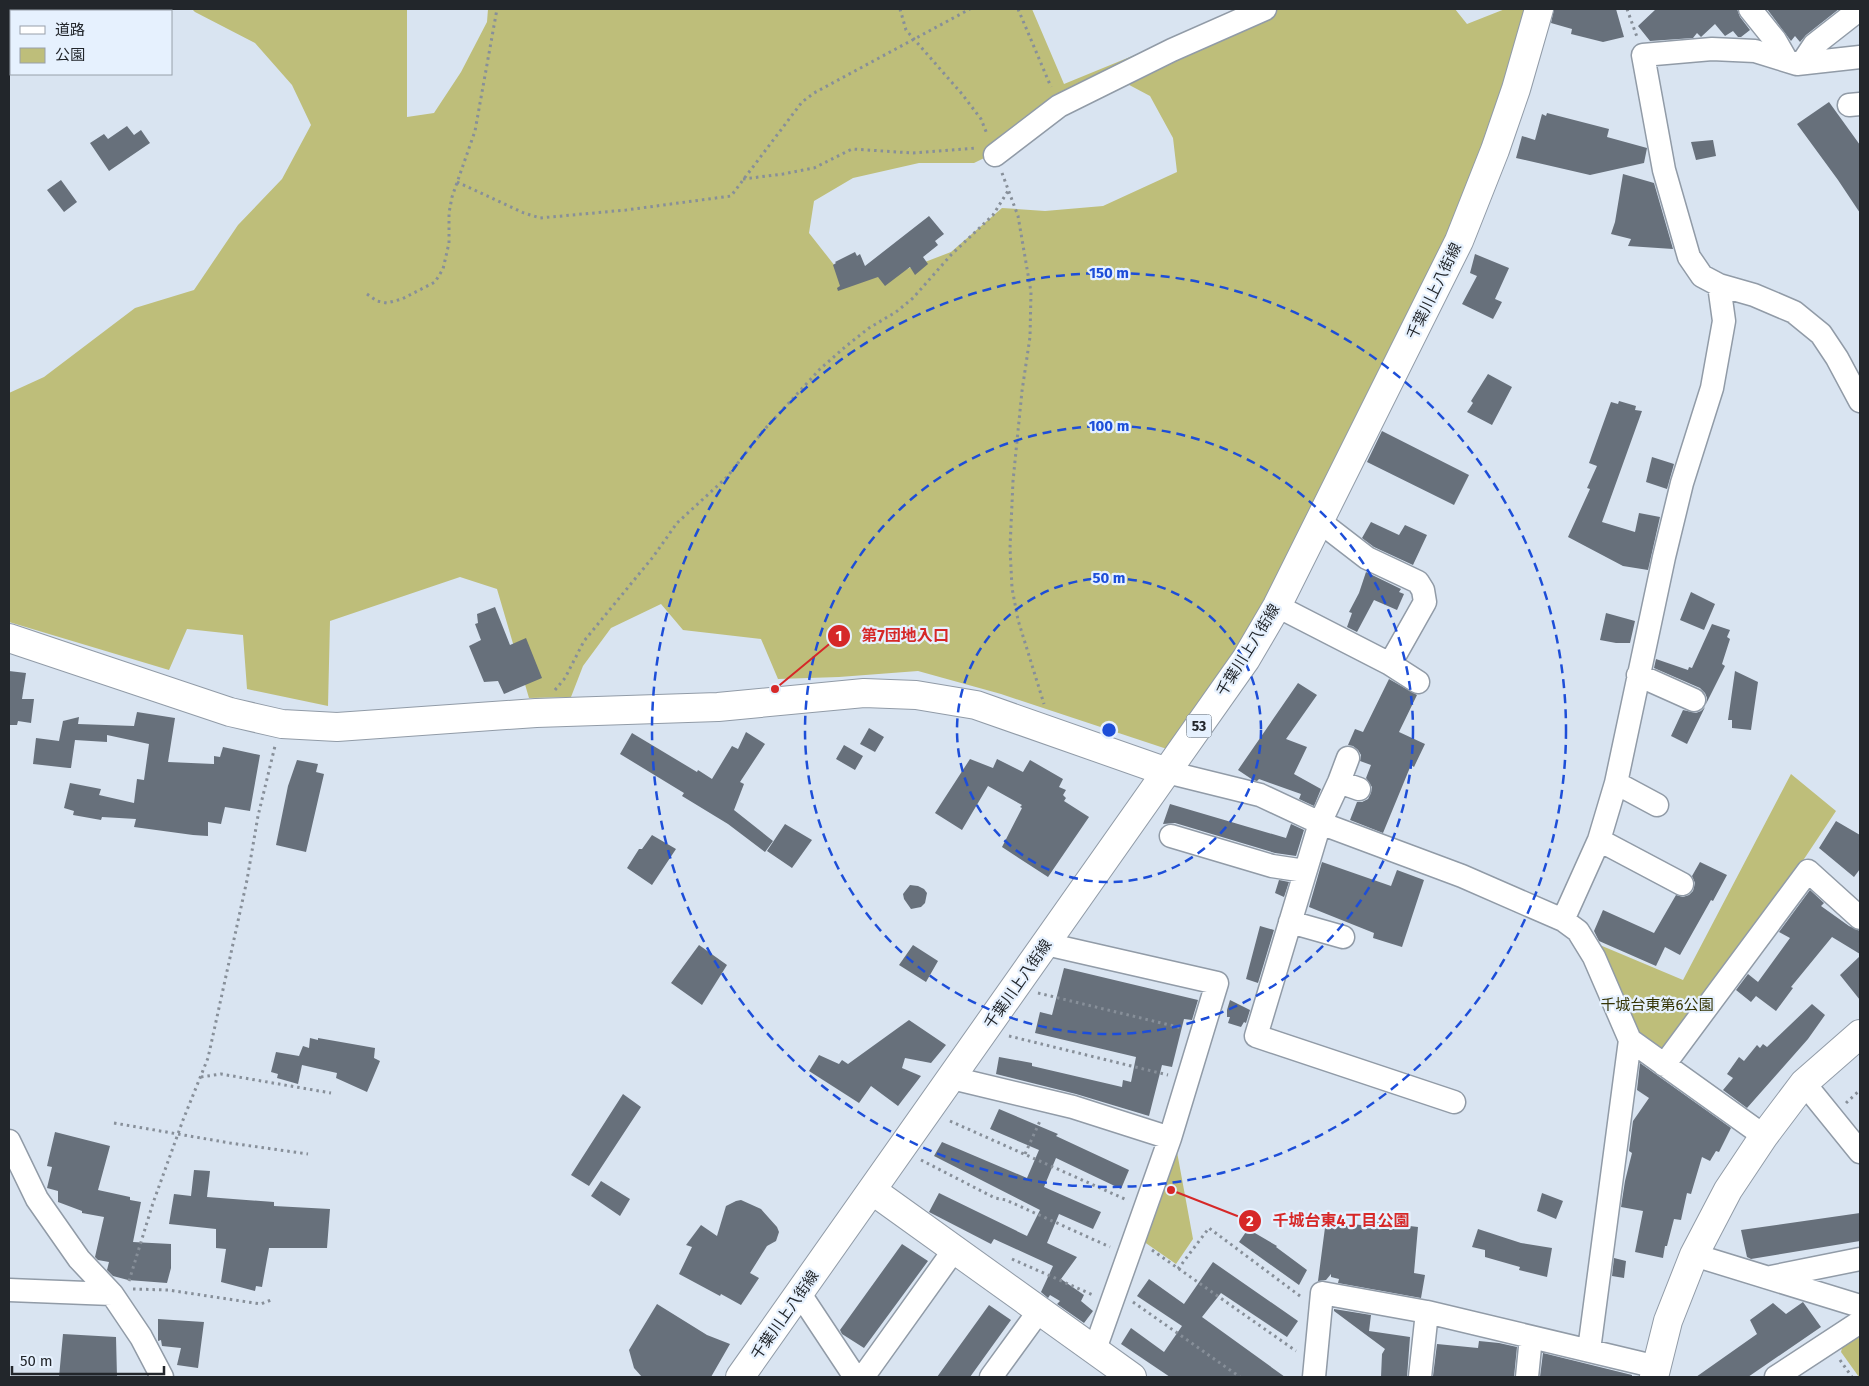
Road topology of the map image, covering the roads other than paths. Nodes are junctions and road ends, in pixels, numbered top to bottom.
1 (1265, 9) edge
2 (1539, 9) edge
3 (1750, 9) edge
4 (1860, 9) edge
5 (1860, 57) edge
6 (1794, 62) junction
7 (994, 151) road end
8 (1720, 286) junction
9 (1860, 400) edge
10 (1319, 521) junction
11 (1277, 606) junction
12 (9, 638) edge
13 (1390, 664) junction
14 (1638, 676) junction
15 (1418, 682) dead end
16 (1694, 700) dead end
17 (1348, 758) dead end
18 (1167, 772) junction
19 (1616, 783) junction
20 (1657, 805) dead end
21 (1320, 823) junction
22 (1171, 836) dead end
23 (1599, 840) junction
24 (1305, 871) junction
25 (1682, 884) dead end
26 (1860, 918) edge
27 (1563, 920) junction
28 (1290, 922) junction
29 (1343, 936) dead end
30 (1046, 944) junction
31 (1860, 1034) edge
32 (1630, 1040) junction
33 (1664, 1065) junction
34 (952, 1078) junction
35 (1804, 1083) junction
36 (1454, 1102) dead end
37 (1764, 1136) junction
38 (1170, 1138) junction
39 (9, 1141) edge
40 (1860, 1152) edge
41 (873, 1190) junction
42 (954, 1250) junction
43 (1694, 1254) junction
44 (1860, 1258) edge
45 (1769, 1278) junction
46 (9, 1290) edge
47 (120, 1291) junction
48 (800, 1294) junction
49 (1860, 1306) edge
50 (1039, 1311) junction
51 (1427, 1312) junction
52 (1860, 1322) edge
53 (1531, 1337) junction
54 (1588, 1350) junction
55 (1094, 1352) junction
56 (1314, 1371) edge
57 (1655, 1372) edge
58 (162, 1377) edge
59 (740, 1377) edge
60 (855, 1377) edge
61 (863, 1377) edge
62 (991, 1377) edge
63 (1131, 1377) edge
64 (1420, 1377) edge
65 (1527, 1377) edge
66 (1776, 1377) edge

1 - 7 street
2 - 10 street, 千葉川上八街線 / 53
3 - 6 street
4 - 6 street
5 - 6 street
6 - 8 street
8 - 9 street
8 - 14 street
10 - 11 street, 千葉川上八街線 / 53
10 - 13 street
11 - 13 street
11 - 18 street, 千葉川上八街線 / 53
12 - 18 street
13 - 15 street
14 - 16 street
14 - 19 street
17 - 21 street
18 - 21 street
18 - 30 street, 千葉川上八街線 / 53
19 - 20 street
19 - 23 street
21 - 24 street
21 - 27 street
22 - 24 street
23 - 25 street
23 - 27 street
24 - 28 street
26 - 33 street
27 - 32 street
28 - 29 street
28 - 36 street
30 - 34 street, 千葉川上八街線 / 53
30 - 38 street
31 - 35 street
32 - 33 street
32 - 54 street
33 - 37 street
34 - 38 street
34 - 41 street, 千葉川上八街線 / 53
35 - 37 street
35 - 40 street
37 - 43 street
38 - 55 street
39 - 47 street
41 - 42 street
41 - 48 street, 千葉川上八街線 / 53
42 - 50 street
42 - 61 street
43 - 45 street
43 - 57 street
44 - 45 street
45 - 49 street
46 - 47 street
47 - 58 street
48 - 59 street, 千葉川上八街線 / 53
48 - 60 street
50 - 55 street
50 - 62 street
51 - 53 street
51 - 56 street
51 - 64 street
52 - 66 street
53 - 54 street
53 - 65 street
54 - 57 street
55 - 63 street

